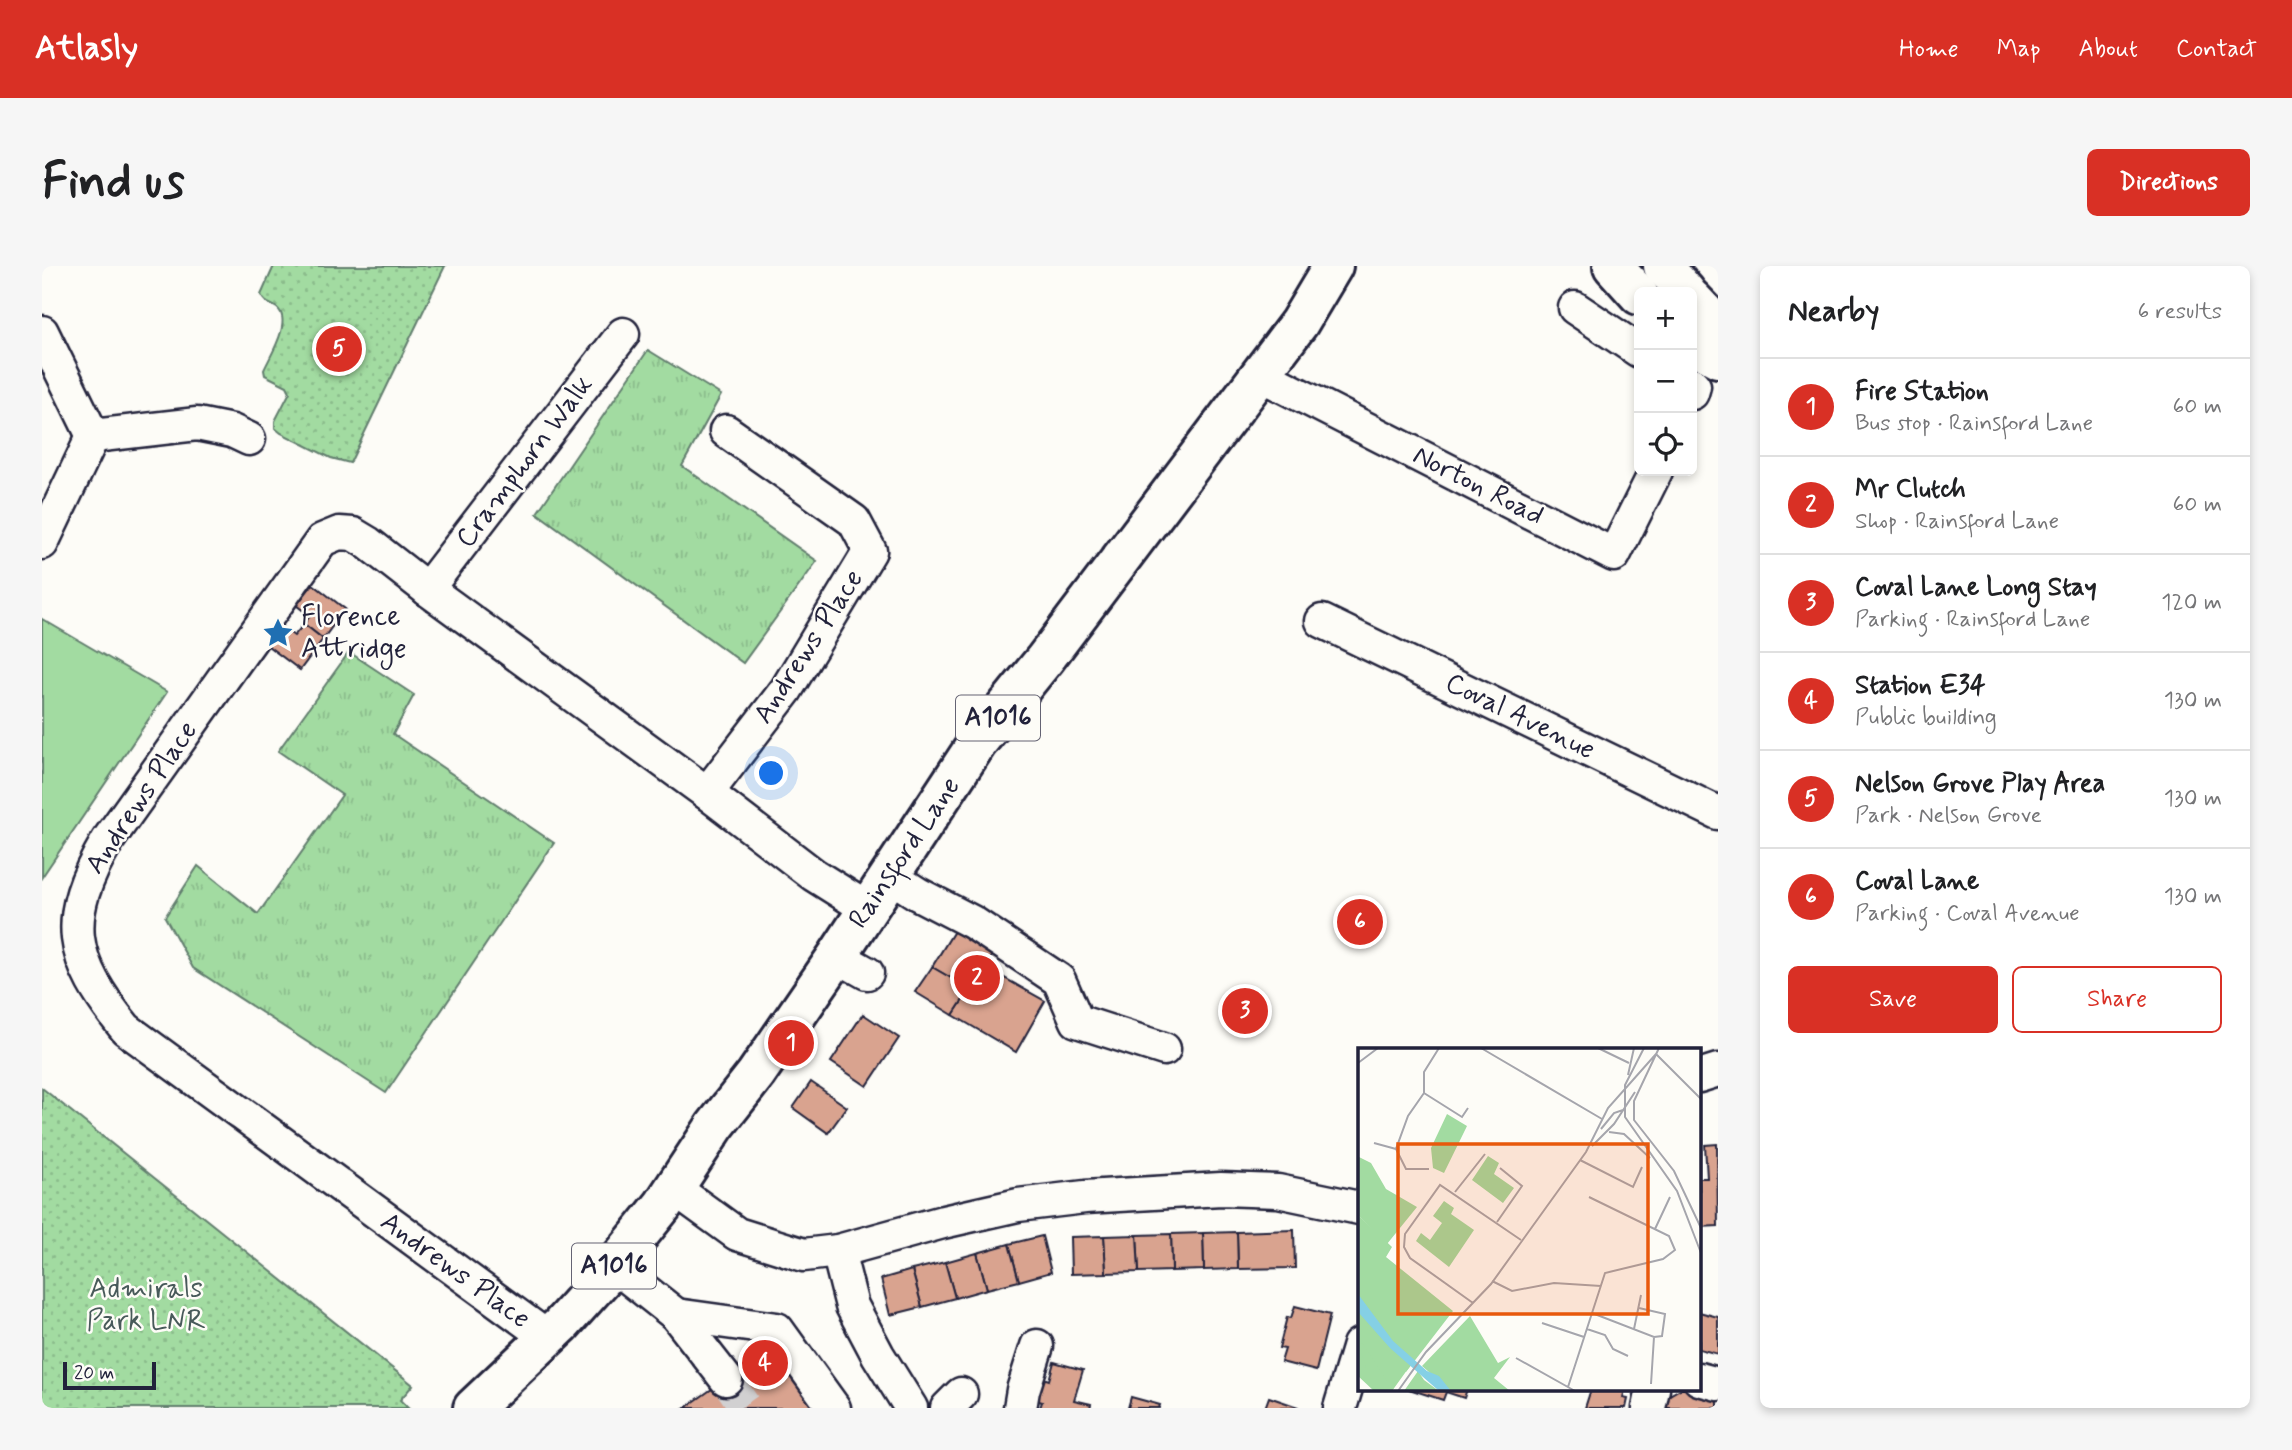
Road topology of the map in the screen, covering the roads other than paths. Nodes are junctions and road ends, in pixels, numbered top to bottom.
1 (1333, 266) edge
2 (1355, 266) edge
3 (1613, 266) edge
4 (1663, 266) edge
5 (1682, 287) edge
6 (1634, 289) edge
7 (1697, 304) edge
8 (1574, 308) dead end
9 (1299, 323) junction
10 (1718, 326) edge
11 (42, 332) edge
12 (623, 334) dead end
13 (1697, 347) edge
14 (1637, 350) edge
15 (1718, 358) edge
16 (1259, 374) junction
17 (726, 431) dead end
18 (93, 436) junction
19 (249, 439) dead end
20 (1654, 476) edge
21 (42, 542) edge
22 (427, 589) junction
23 (1322, 621) dead end
24 (707, 793) junction
25 (1718, 813) edge
26 (891, 876) junction
27 (868, 909) junction
28 (1164, 1049) dead end
29 (1718, 1070) edge
30 (1700, 1076) edge
31 (675, 1189) junction
32 (1358, 1208) edge
33 (838, 1251) junction
34 (614, 1266) junction
35 (676, 1315) junction
36 (547, 1337) junction
37 (1037, 1346) dead end
38 (1358, 1350) edge
39 (726, 1379) tunnel mouth
40 (1700, 1380) edge
41 (1718, 1384) edge
42 (1653, 1390) edge
43 (1345, 1406) edge
44 (473, 1408) edge
45 (834, 1408) edge
46 (911, 1408) edge
47 (1020, 1408) edge
48 (1648, 1408) edge

1 - 9 main road, Rainsford Lane / A1016
2 - 9 main road, Rainsford Lane / A1016
3 - 6 main road
4 - 5 main road
7 - 10 main road
8 - 14 street
9 - 16 main road, Rainsford Lane / A1016
11 - 18 street
12 - 22 street, Cramphorn Walk
13 - 15 main road
16 - 20 street, Norton Road
16 - 26 main road, Rainsford Lane / A1016
17 - 24 street, Andrews Place
18 - 19 street
18 - 21 street
22 - 24 street, Andrews Place
22 - 36 street, Andrews Place
23 - 25 street, Coval Avenue
24 - 27 street, Andrews Place
26 - 27 main road, Rainsford Lane / A1016
26 - 28 street
27 - 31 main road, Rainsford Lane / A1016
29 - 30 street
31 - 33 street
31 - 34 main road, Rainsford Lane / A1016
32 - 33 street
33 - 46 street
34 - 35 street
34 - 36 main road, Rainsford Lane / A1016
35 - 39 street
35 - 45 street
36 - 44 main road, Rainsford Lane / A1016
37 - 47 street
38 - 43 street
40 - 41 street
42 - 48 street

